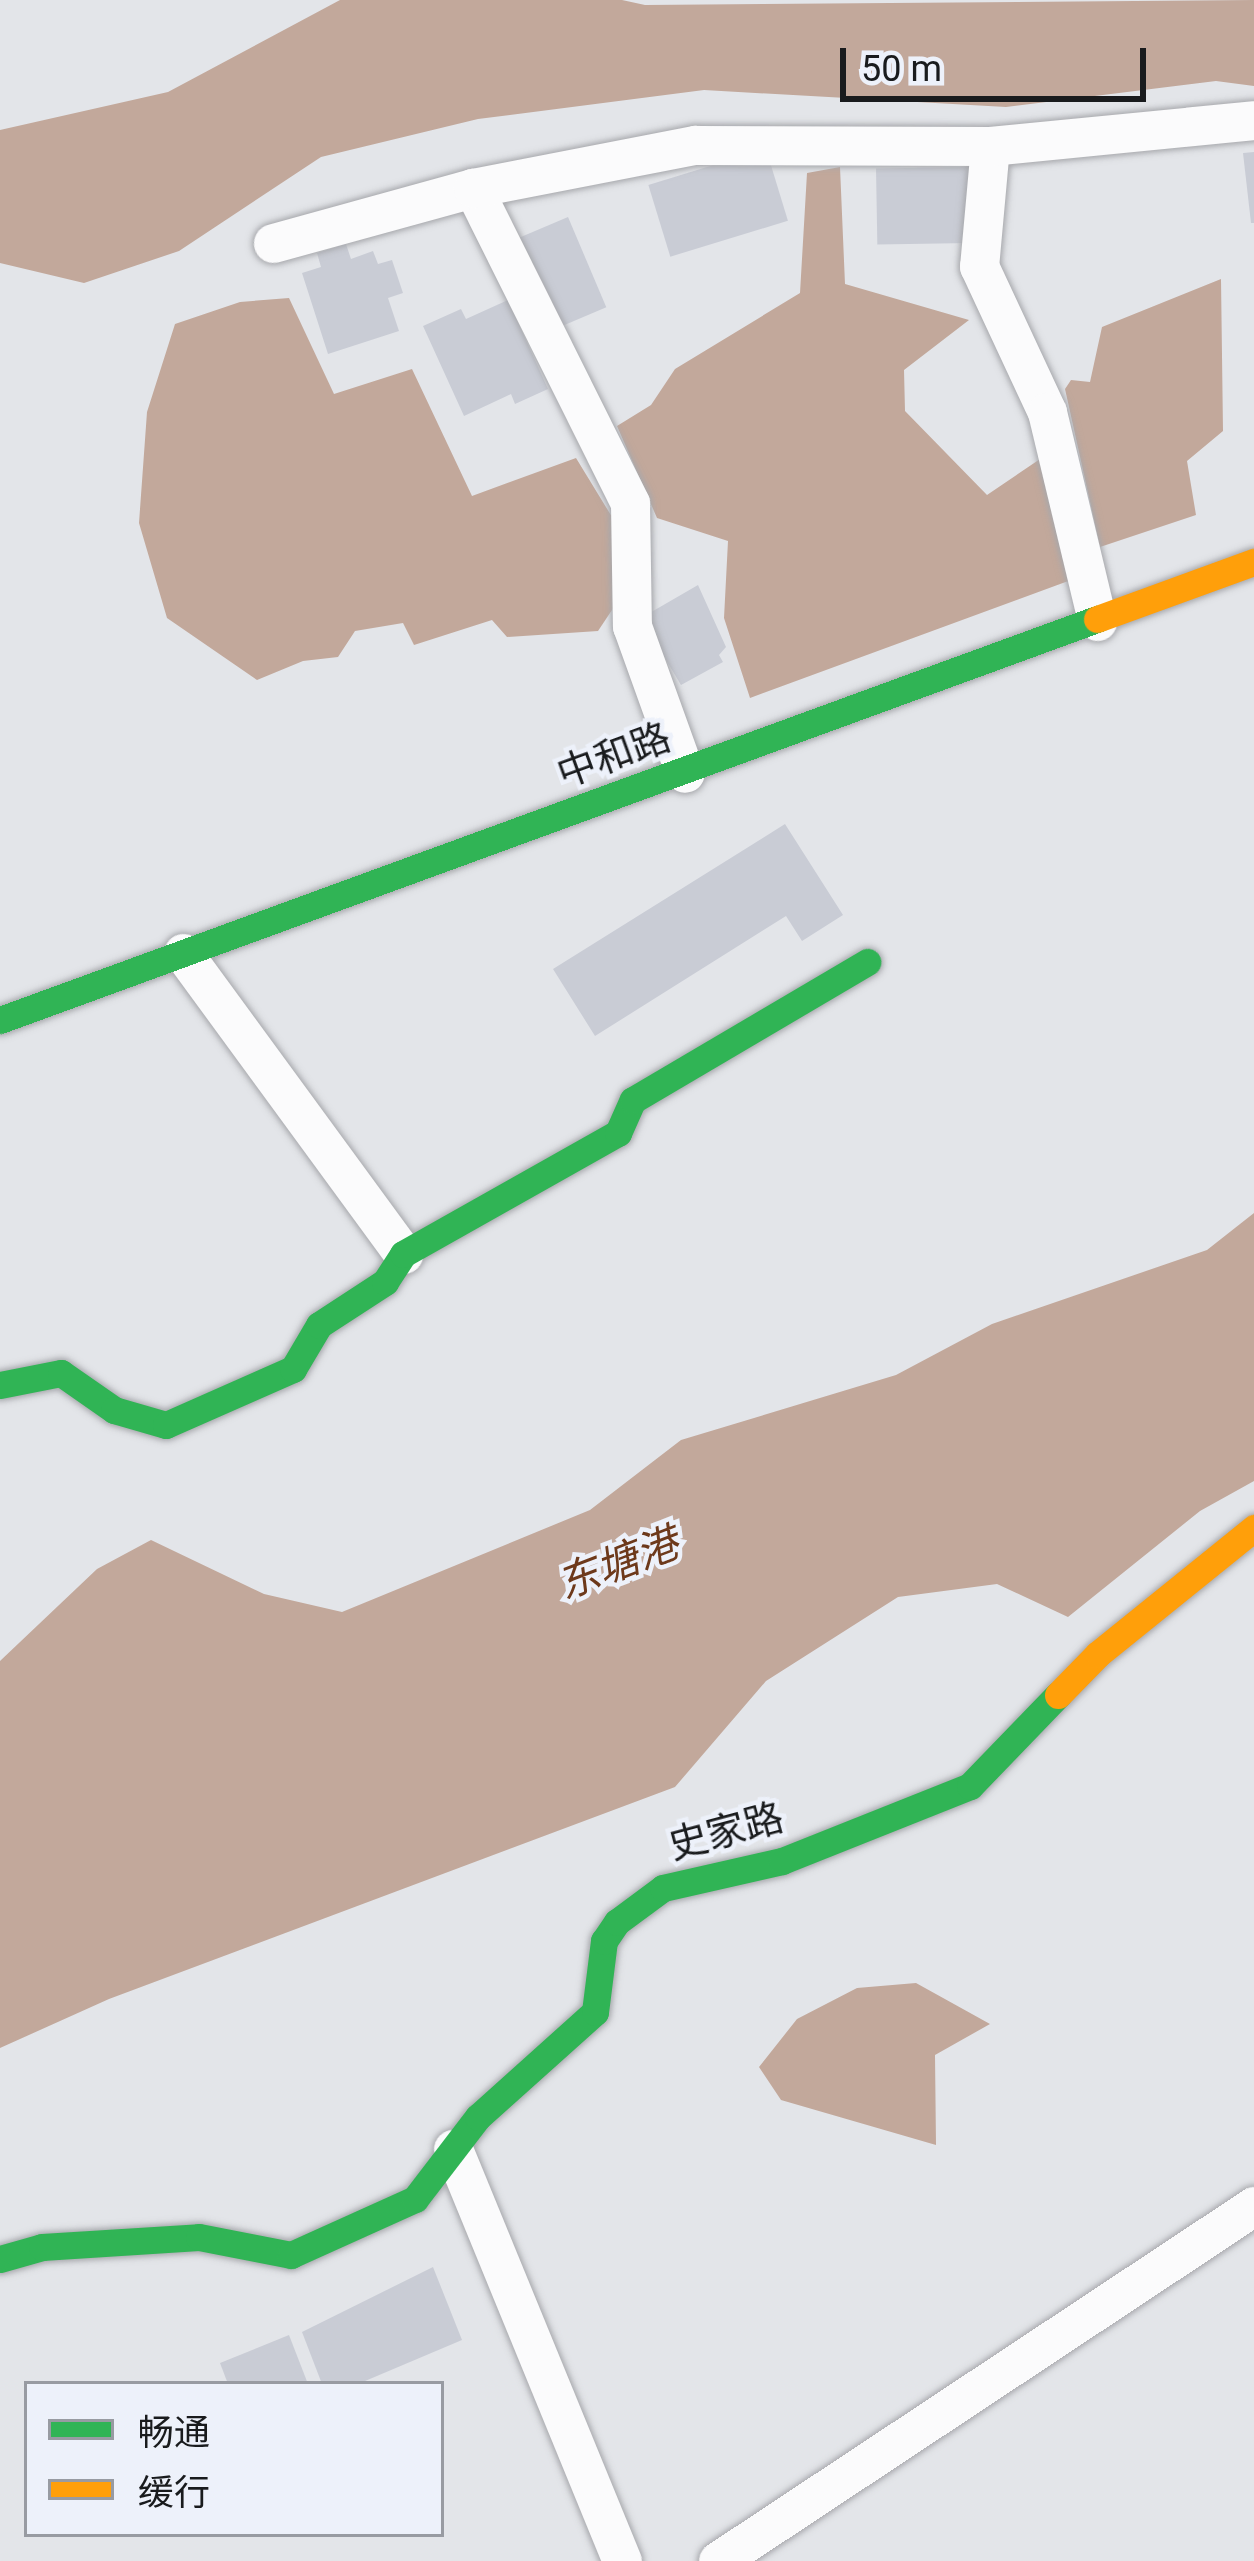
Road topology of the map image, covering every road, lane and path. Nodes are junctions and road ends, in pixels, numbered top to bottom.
1 (1254, 120) edge
2 (990, 146) junction
3 (473, 188) junction
4 (274, 243) dead end
5 (1254, 562) edge
6 (1097, 621) junction
7 (685, 773) junction
8 (183, 953) junction
9 (867, 962) dead end
10 (0, 1020) edge
11 (403, 1254) junction
12 (0, 1385) edge
13 (1254, 1528) edge
14 (453, 2149) junction
15 (1254, 2206) edge
16 (0, 2258) edge
17 (622, 2561) edge
18 (718, 2561) edge

1 - 2 street
2 - 3 street
2 - 6 street
3 - 4 street
3 - 7 street
5 - 6 street, 中和路
6 - 7 street, 中和路
7 - 8 street, 中和路
8 - 10 street, 中和路
8 - 11 street
9 - 11 street
11 - 12 street
13 - 14 street, 史家路
14 - 16 street, 史家路
14 - 17 street
15 - 18 street

